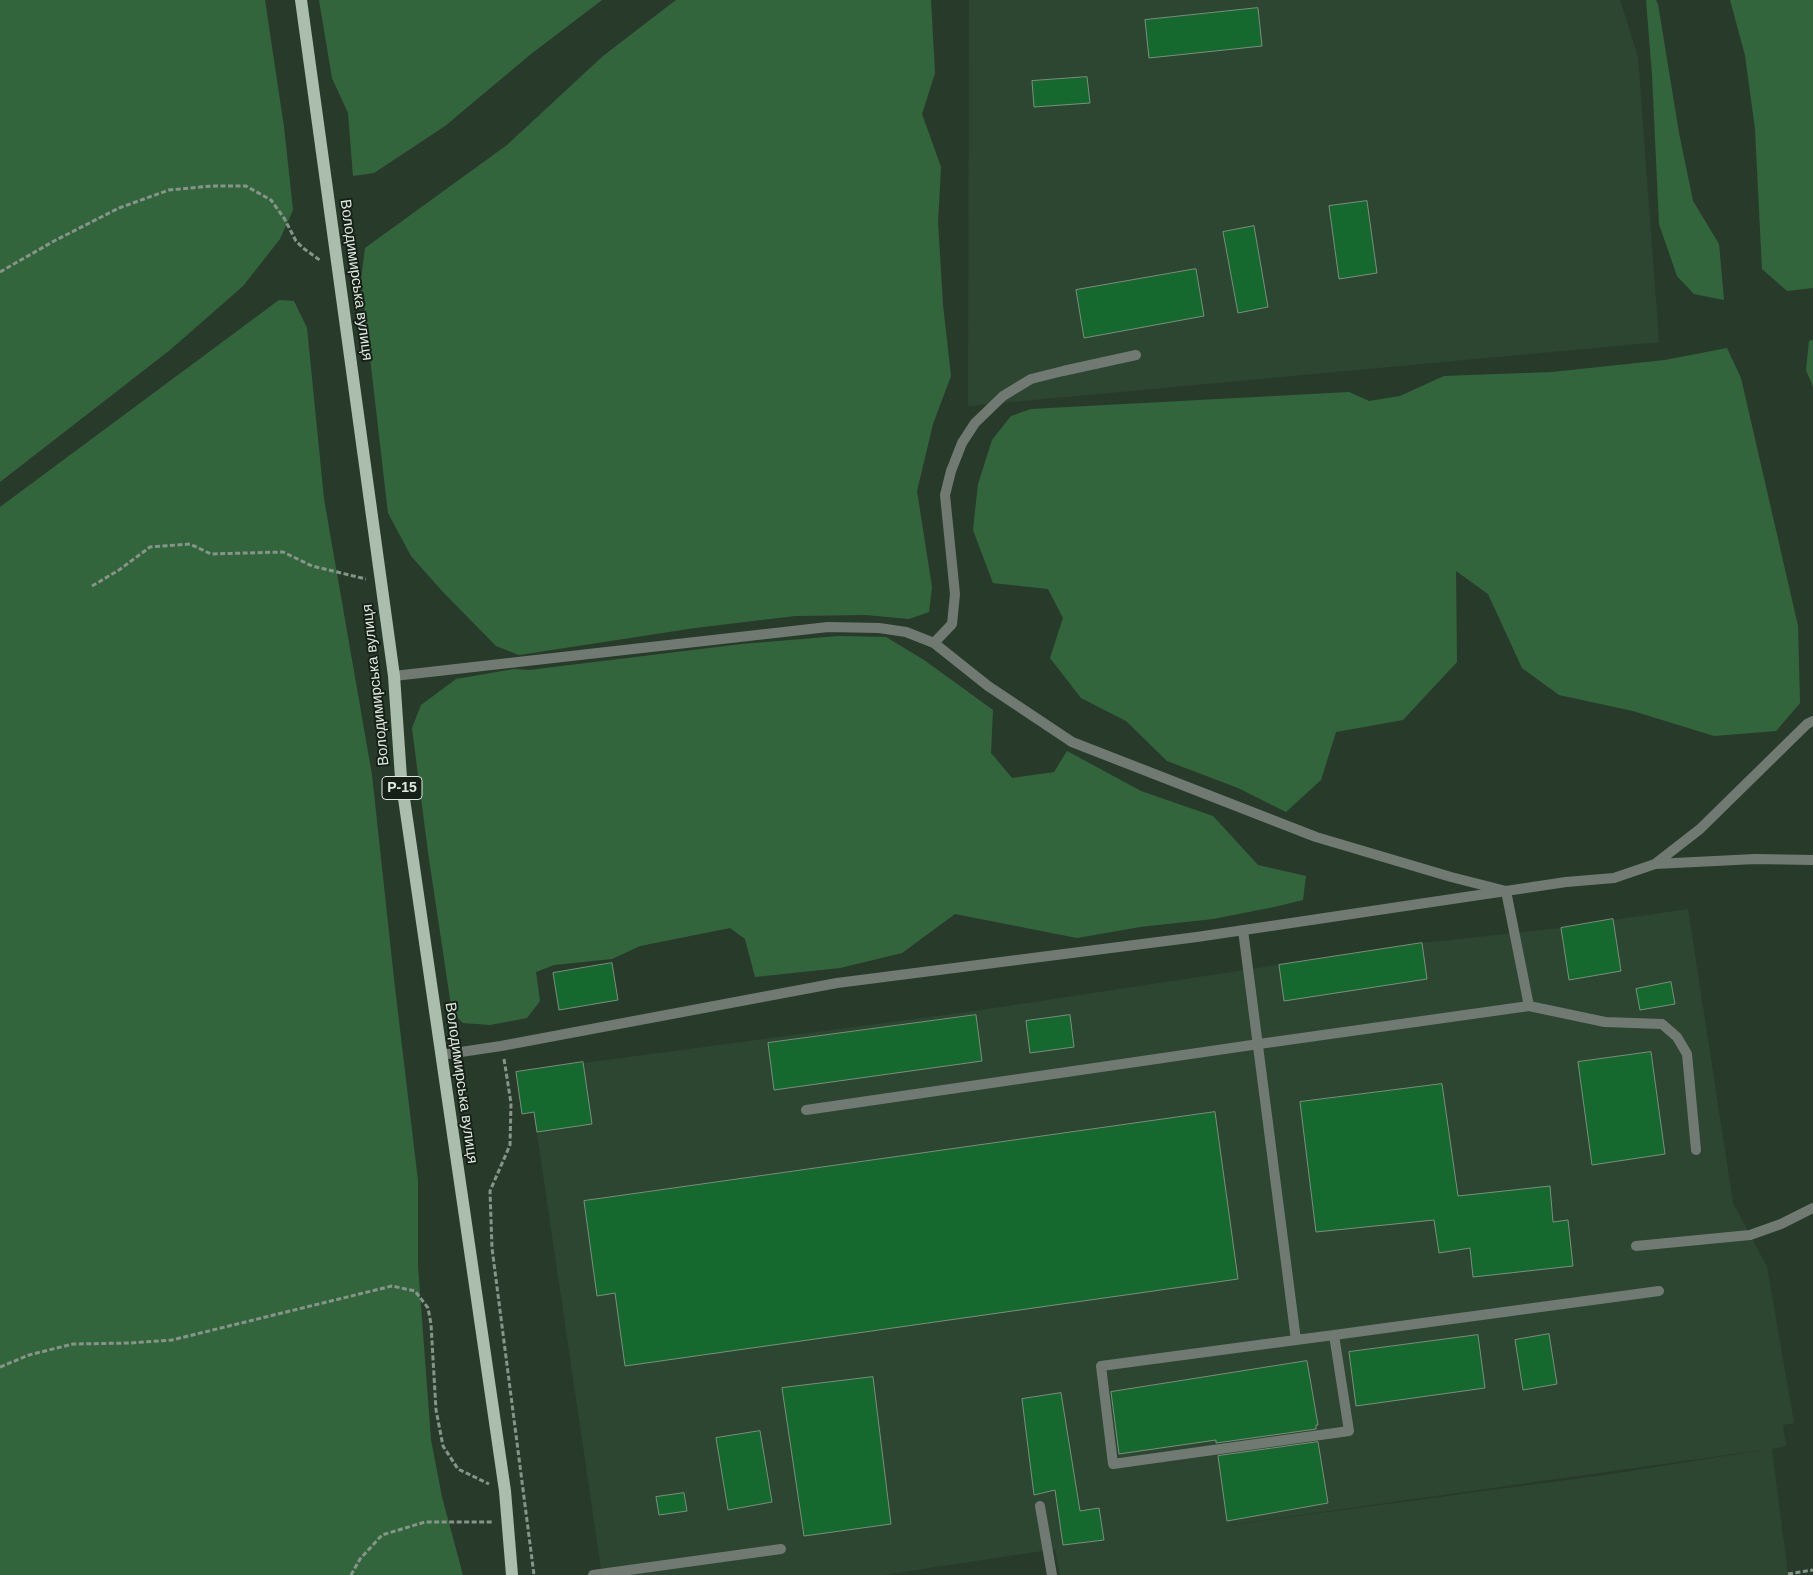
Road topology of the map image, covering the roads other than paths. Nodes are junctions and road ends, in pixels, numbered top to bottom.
1 (301, 0) edge
2 (1136, 355) dead end
3 (934, 643) junction
4 (394, 676) junction
5 (1813, 721) edge
6 (1813, 860) edge
7 (1655, 864) junction
8 (1506, 891) junction
9 (1244, 930) junction
10 (1529, 1006) junction
11 (1259, 1044) junction
12 (441, 1055) junction
13 (806, 1110) dead end
14 (1696, 1150) dead end
15 (1813, 1208) edge
16 (1636, 1246) dead end
17 (1659, 1291) dead end
18 (1334, 1335) junction
19 (1296, 1340) junction
20 (1040, 1506) dead end
21 (781, 1549) dead end
22 (512, 1575) edge
23 (593, 1575) edge
24 (1052, 1575) edge

1 - 4 main road, Володимирська вулиця / Р-15
2 - 3 street
3 - 4 street
3 - 8 street
4 - 12 main road, Володимирська вулиця / Р-15
5 - 7 street
6 - 7 street
7 - 8 street
8 - 9 street
8 - 10 street
9 - 11 street
9 - 12 street
10 - 11 street
10 - 14 street
11 - 13 street
11 - 19 street
12 - 22 main road, Володимирська вулиця / Р-15
15 - 16 street
17 - 18 street
18 - 19 street
18 - 19 street
20 - 24 street
21 - 23 street

